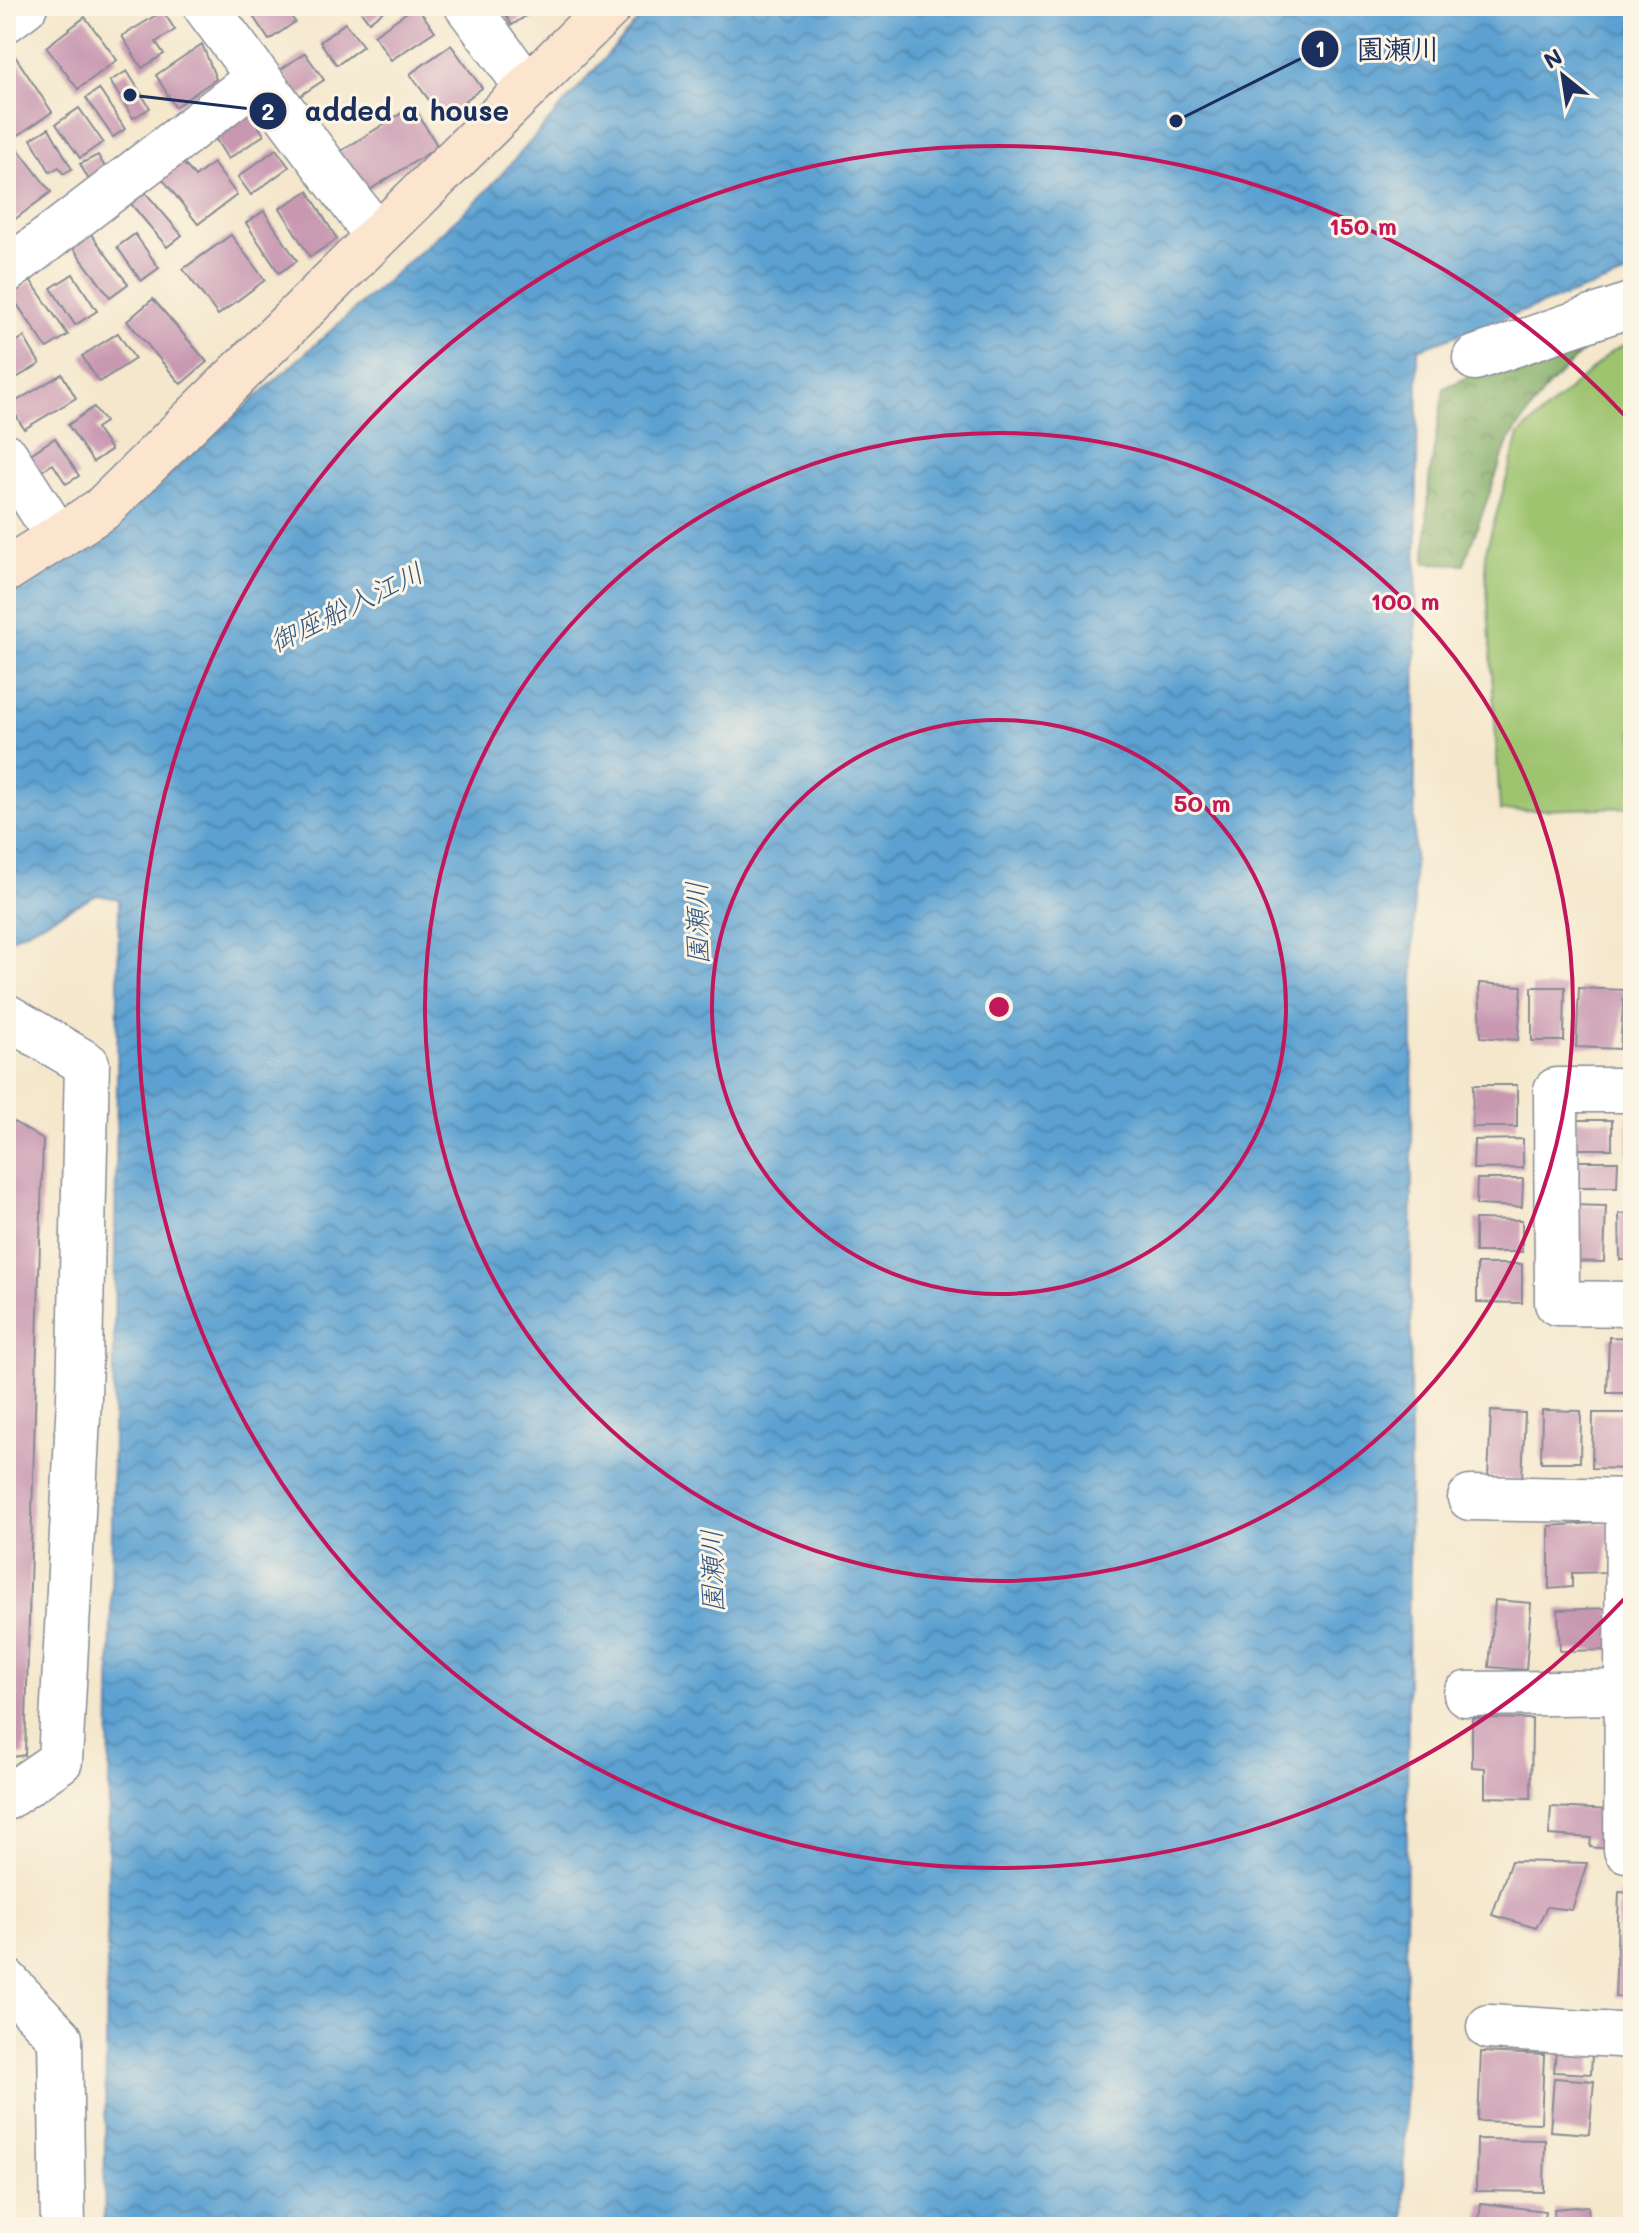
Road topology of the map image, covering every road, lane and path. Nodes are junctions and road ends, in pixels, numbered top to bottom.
1 (25, 6) edge
2 (205, 6) edge
3 (467, 6) edge
4 (610, 6) edge
5 (6, 20) edge
6 (258, 78) junction
7 (528, 88) junction
8 (377, 236) junction
9 (6, 271) edge
10 (1633, 304) edge
11 (1475, 358) dead end
12 (6, 456) edge
13 (58, 537) junction
14 (6, 570) edge
15 (6, 1016) edge
16 (1633, 1090) edge
17 (1633, 1304) edge
18 (1470, 1498) dead end
19 (1630, 1501) edge
20 (1631, 1692) edge
21 (1466, 1694) dead end
22 (6, 1798) edge
23 (1626, 1850) dead end
24 (6, 1981) edge
25 (1489, 2027) dead end
26 (1633, 2036) edge
27 (63, 2227) edge

1 - 5 street
2 - 6 street
3 - 7 street
4 - 7 street
6 - 8 street
6 - 9 street
7 - 8 street
8 - 13 street
10 - 11 street
12 - 13 street
13 - 14 street
15 - 22 street
16 - 17 street
18 - 19 street
19 - 20 street
20 - 21 street
20 - 23 street
24 - 27 street
25 - 26 street

